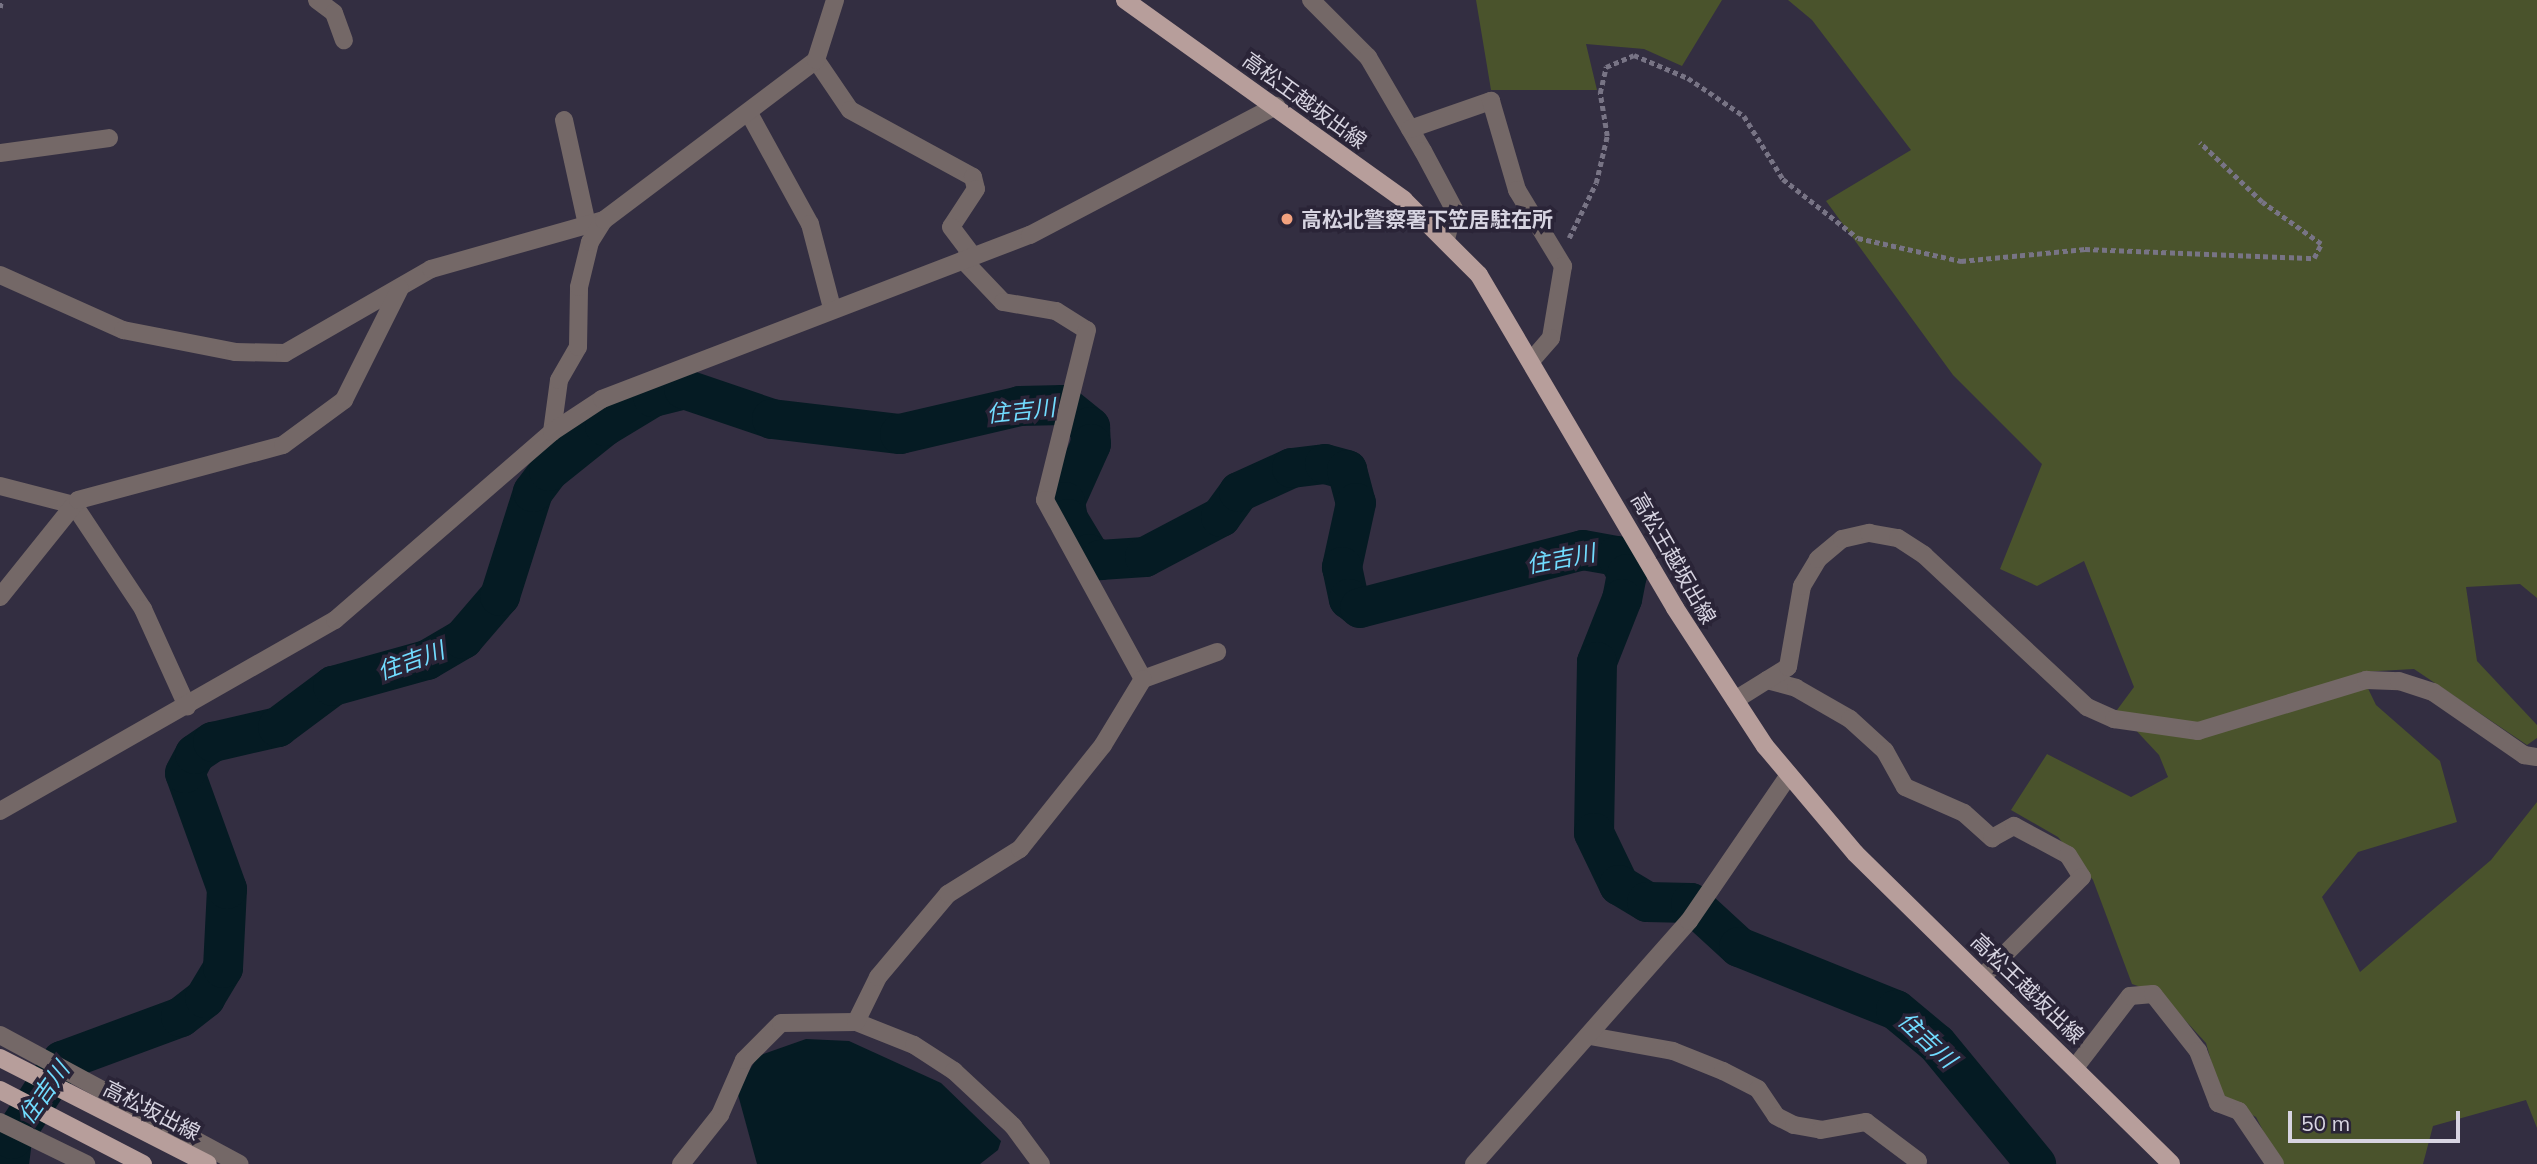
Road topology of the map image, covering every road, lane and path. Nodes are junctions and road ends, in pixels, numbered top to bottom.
1 (1, 0) edge
2 (317, 0) edge
3 (835, 0) edge
4 (1125, 0) edge
5 (1311, 0) edge
6 (0, 8) edge
7 (344, 40) dead end
8 (816, 60) junction
9 (1276, 106) junction
10 (750, 115) junction
11 (564, 120) dead end
12 (1410, 128) junction
13 (110, 138) dead end
14 (2200, 143) dead end
15 (0, 153) edge
16 (596, 222) junction
17 (1447, 239) junction
18 (968, 258) junction
19 (1563, 266) junction
20 (0, 275) edge
21 (400, 288) junction
22 (832, 308) junction
23 (1534, 359) junction
24 (552, 432) junction
25 (0, 486) edge
26 (74, 505) junction
27 (0, 597) edge
28 (1217, 652) dead end
29 (1143, 679) junction
30 (1767, 680) junction
31 (1735, 700) junction
32 (187, 706) junction
33 (2537, 757) edge
34 (1789, 775) junction
35 (0, 811) edge
36 (1983, 976) junction
37 (856, 1022) junction
38 (0, 1035) edge
39 (1590, 1037) junction
40 (0, 1058) edge
41 (2077, 1065) junction
42 (0, 1090) edge
43 (0, 1122) edge
44 (1918, 1161) dead end
45 (86, 1164) edge
46 (143, 1164) edge
47 (208, 1164) edge
48 (240, 1164) edge
49 (681, 1164) edge
50 (1041, 1164) edge
51 (1474, 1164) edge
52 (2171, 1164) edge
53 (2275, 1164) edge

1 - 6 path
2 - 7 street
3 - 8 street
4 - 9 main road, 高松王越坂出線
5 - 12 street
8 - 10 street
8 - 18 street
9 - 17 main road, 高松王越坂出線
9 - 18 street
10 - 16 street
10 - 22 street
11 - 16 street
12 - 17 street
12 - 19 street
13 - 15 street
14 - 19 path
16 - 21 street
16 - 24 street
17 - 23 main road, 高松王越坂出線
18 - 22 street
18 - 29 street
19 - 23 street
20 - 21 street
21 - 26 street
22 - 24 street
23 - 31 main road, 高松王越坂出線
24 - 32 street
25 - 26 street
26 - 27 street
26 - 32 street
28 - 29 street
29 - 37 street
30 - 31 street
30 - 33 street
30 - 36 street
31 - 34 main road, 高松王越坂出線
32 - 35 street
34 - 36 main road, 高松王越坂出線
34 - 39 street
36 - 41 main road, 高松王越坂出線
37 - 49 street
37 - 50 street
38 - 48 street
39 - 44 street
39 - 51 street
40 - 47 main road, 高松坂出線
41 - 52 main road, 高松王越坂出線
41 - 53 street
42 - 46 main road
43 - 45 street

